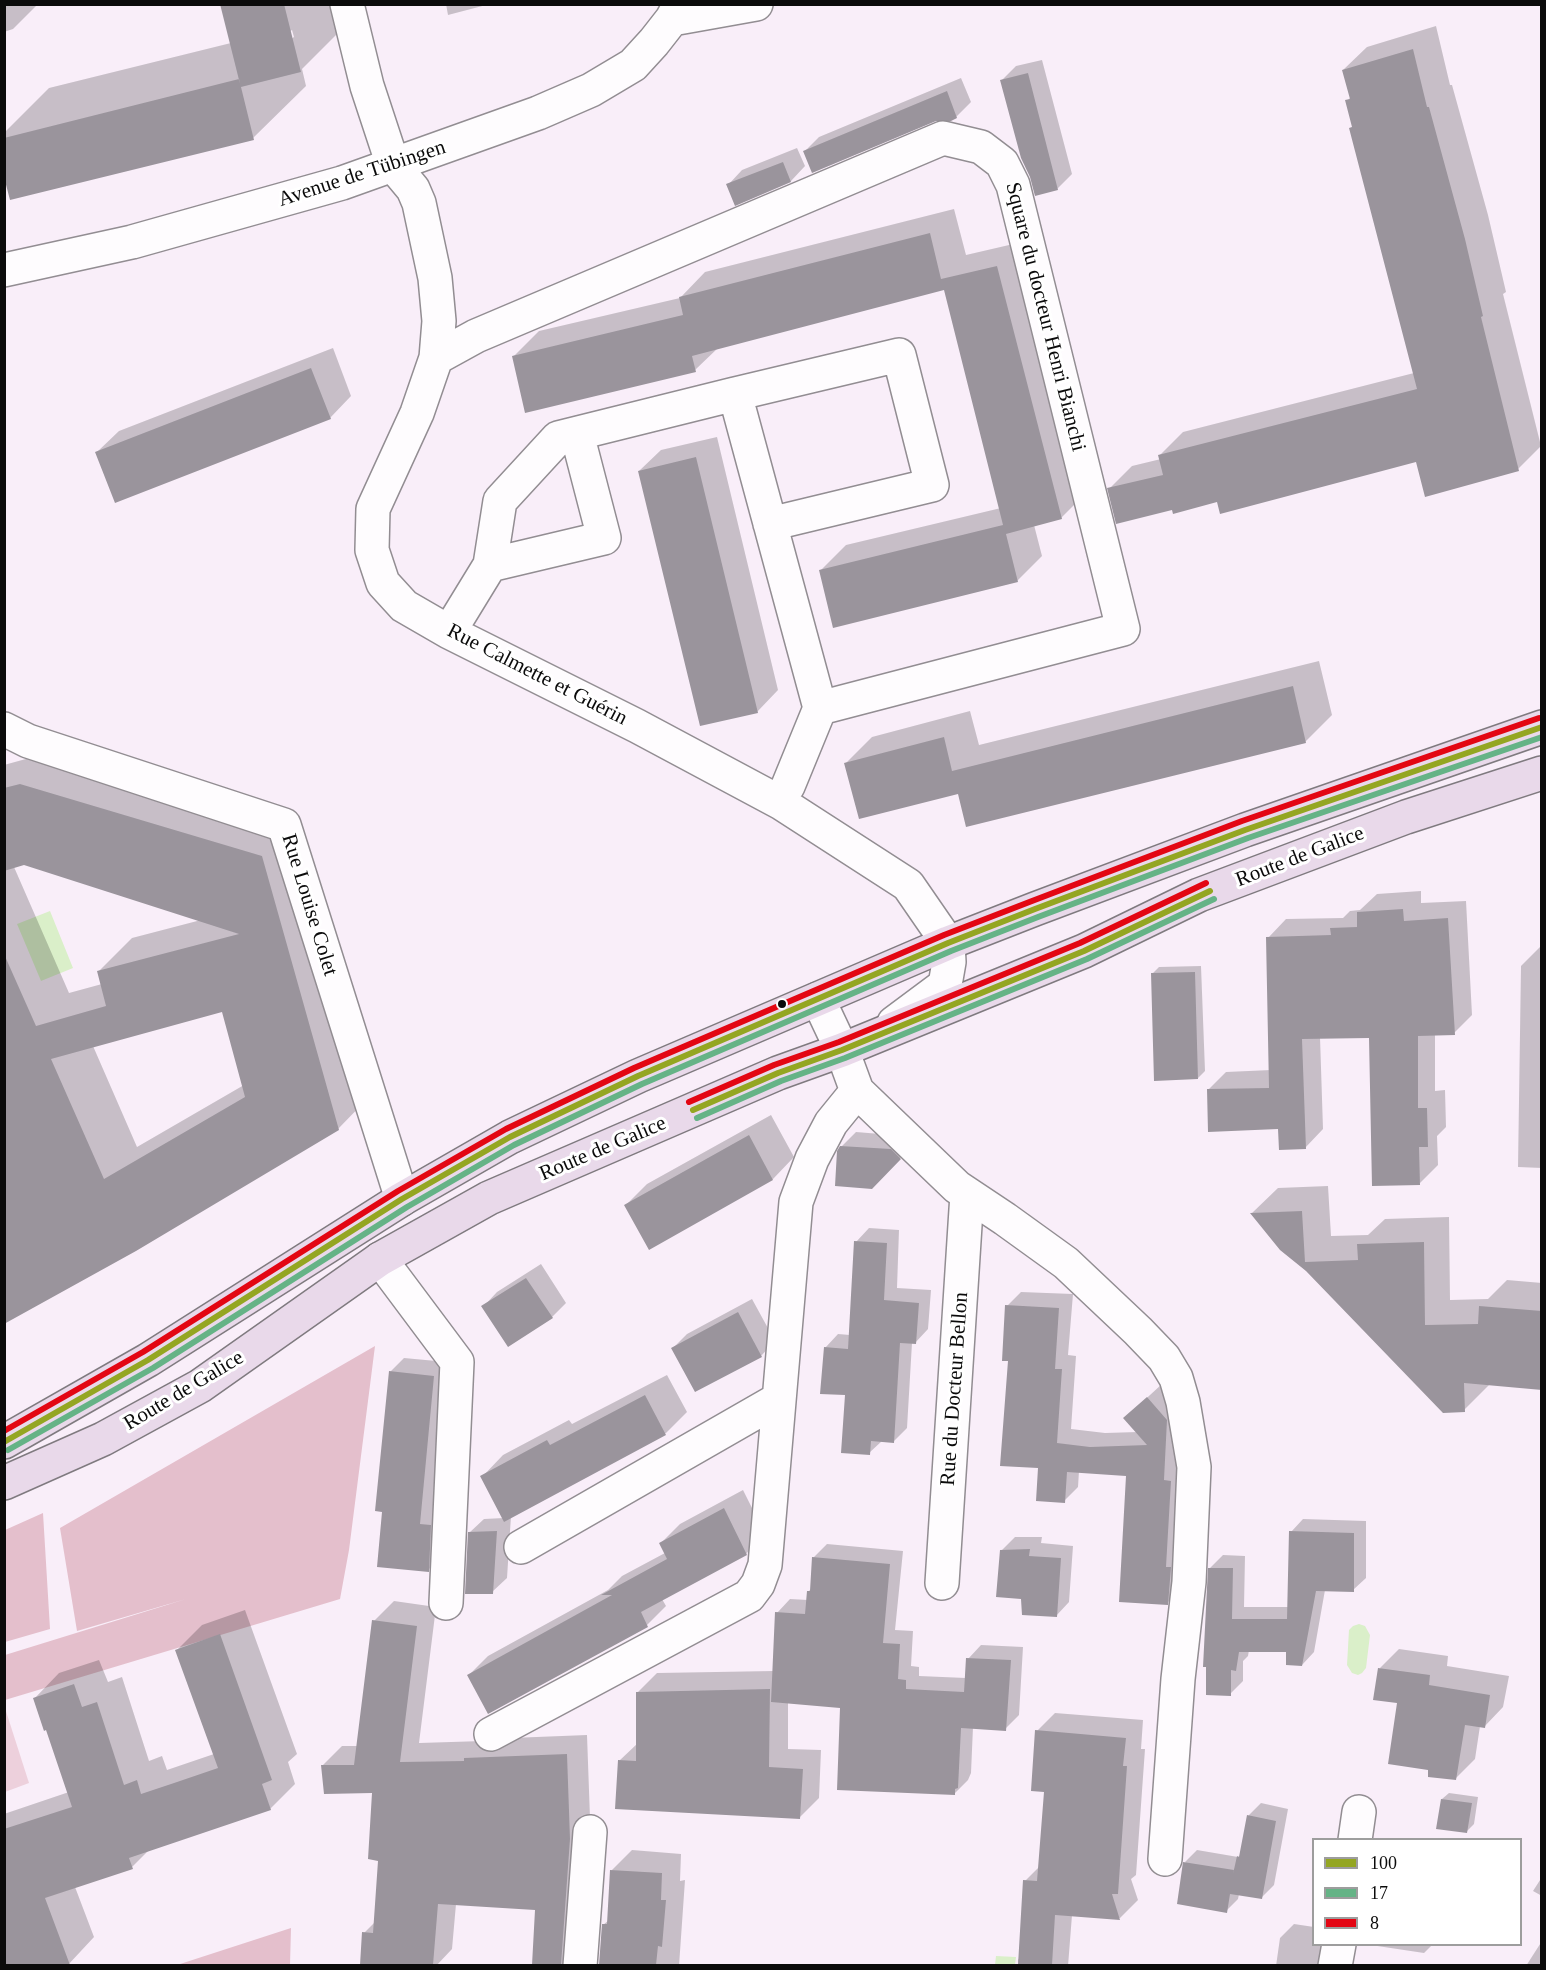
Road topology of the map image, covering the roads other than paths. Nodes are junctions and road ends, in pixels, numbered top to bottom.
1 (347, 4) edge
2 (756, 4) edge
3 (676, 12) edge
4 (393, 165) junction
5 (4, 270) edge
6 (436, 358) junction
7 (735, 394) junction
8 (577, 434) junction
9 (770, 524) junction
10 (490, 566) junction
11 (449, 632) junction
12 (820, 708) junction
13 (1542, 726) edge
14 (4, 729) edge
15 (1542, 773) edge
16 (788, 786) dead end
17 (948, 943) junction
18 (818, 999) junction
19 (878, 1035) junction
20 (842, 1050) junction
21 (857, 1091) junction
22 (968, 1194) junction
23 (402, 1199) junction
24 (380, 1259) junction
25 (779, 1399) junction
26 (4, 1442) edge
27 (4, 1483) edge
28 (521, 1546) dead end
29 (942, 1583) dead end
30 (446, 1603) dead end
31 (491, 1734) dead end
32 (590, 1832) dead end
33 (1165, 1859) dead end
34 (1339, 1946) edge
35 (580, 1965) edge
36 (1335, 1965) edge

1 - 4 street
2 - 3 street
3 - 4 street, Avenue de Tübingen
4 - 5 street, Avenue de Tübingen
4 - 6 street, Rue Calmette et Guérin
6 - 11 street, Rue Calmette et Guérin
6 - 12 street, Square du docteur Henri Bianchi
7 - 8 street
7 - 9 street
7 - 9 street
8 - 10 street
8 - 10 street
9 - 12 street
10 - 11 street
11 - 17 street, Rue Calmette et Guérin
12 - 16 street
13 - 17 main road, Route de Galice
14 - 23 street, Rue Louise Colet
15 - 19 main road, Route de Galice
17 - 18 main road, Route de Galice
17 - 19 street
18 - 20 street
18 - 23 main road, Route de Galice
19 - 20 main road, Route de Galice
20 - 21 street
20 - 24 main road, Route de Galice
21 - 22 street
21 - 25 street
22 - 29 street, Rue du Docteur Bellon
22 - 33 street
23 - 26 main road, Route de Galice
24 - 27 main road, Route de Galice
24 - 30 street
25 - 28 street
25 - 31 street
32 - 35 street
34 - 36 street

